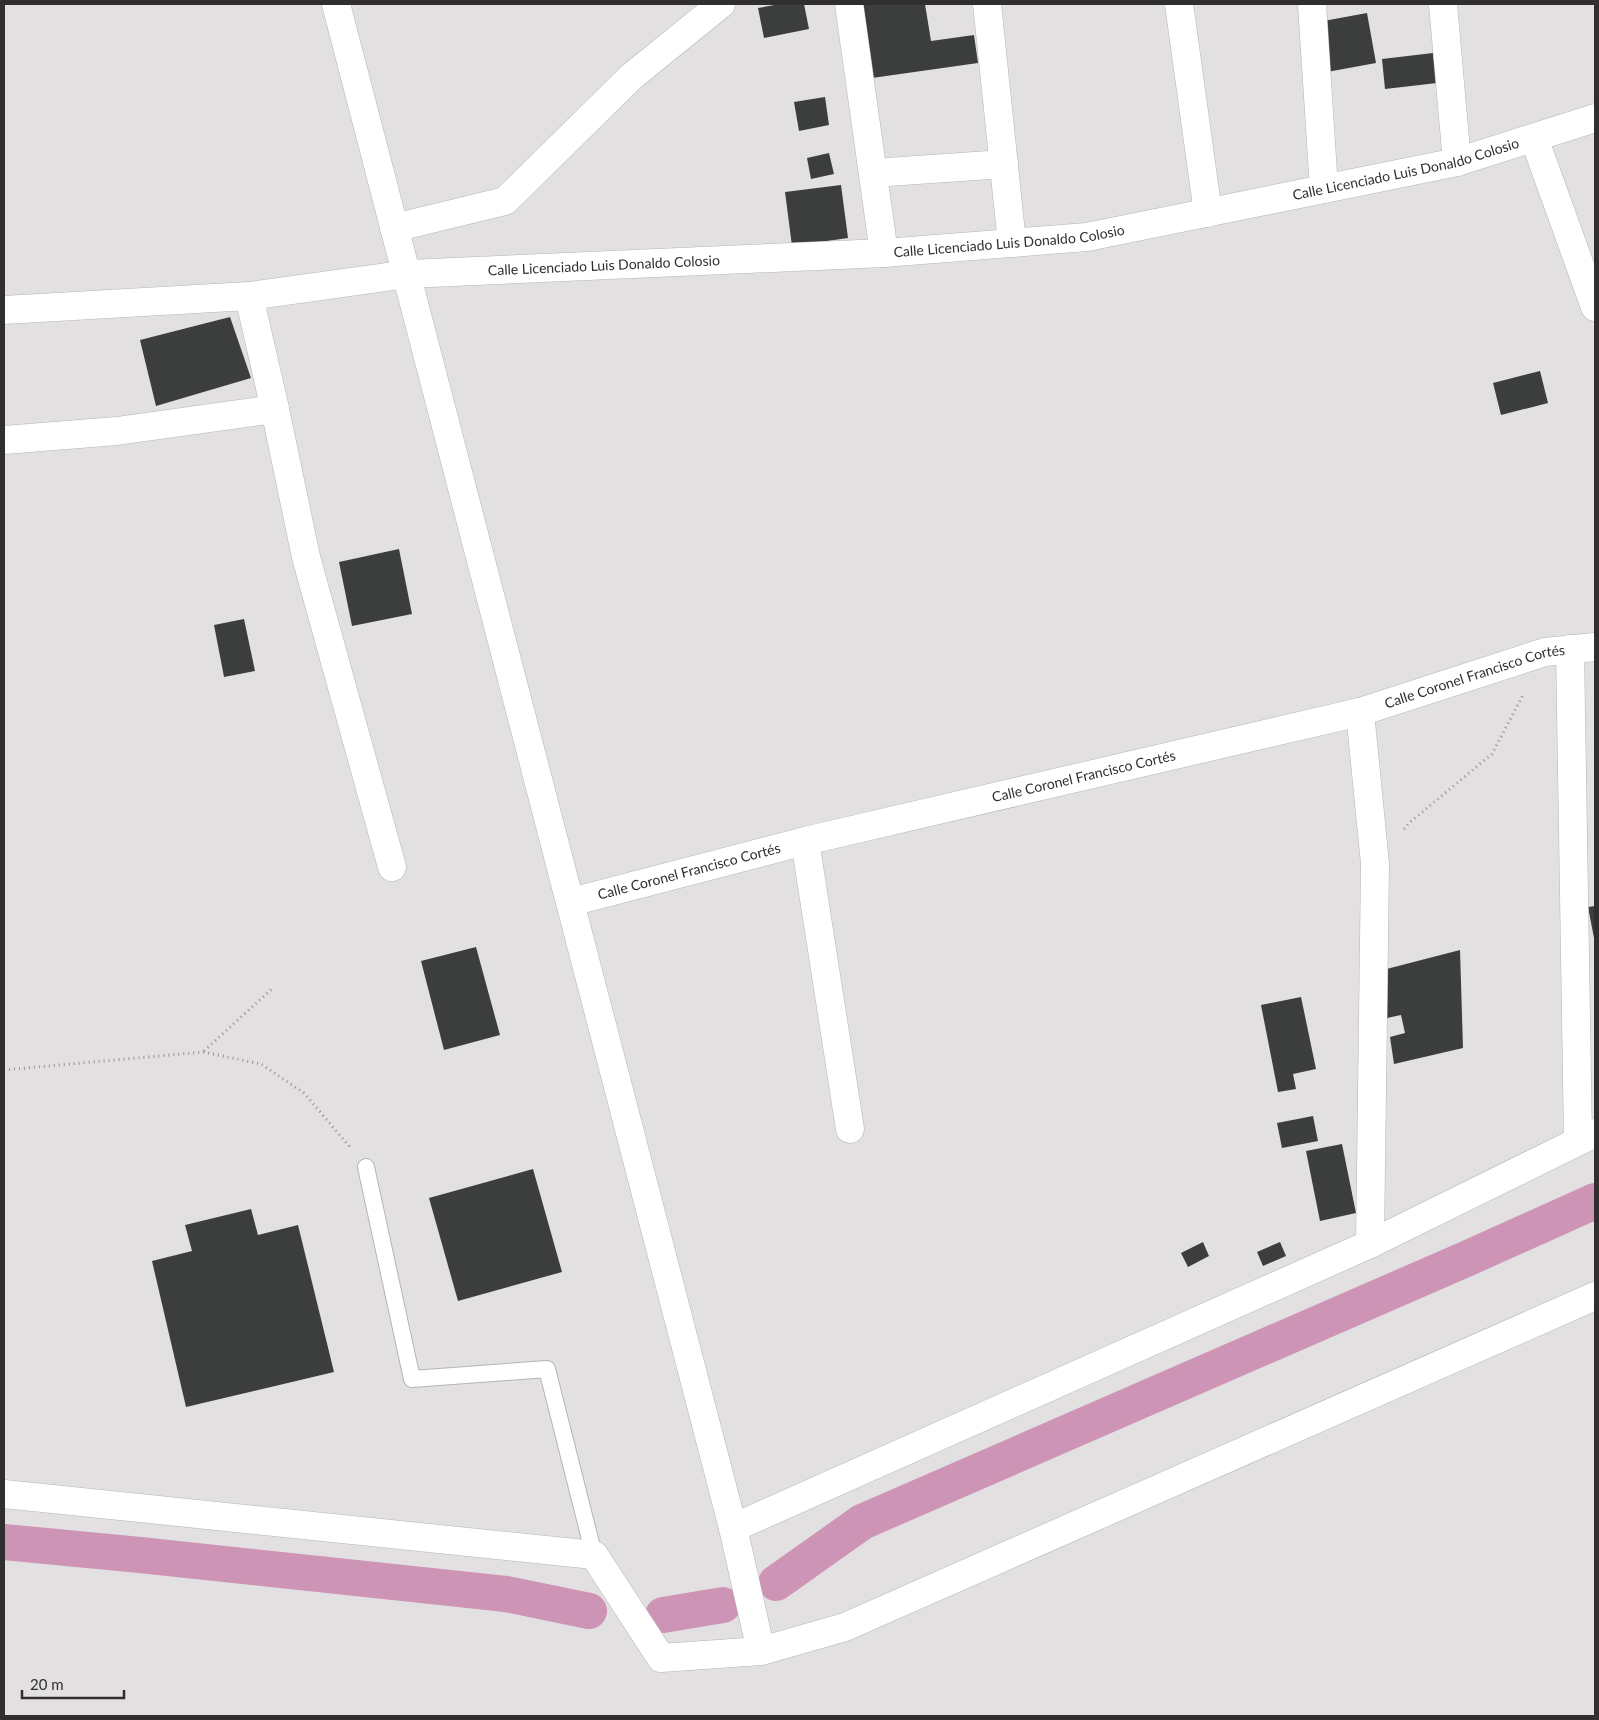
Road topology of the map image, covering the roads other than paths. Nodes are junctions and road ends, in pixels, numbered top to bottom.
1 (336, 4) edge
2 (721, 4) edge
3 (850, 4) edge
4 (987, 4) edge
5 (1179, 4) edge
6 (1312, 4) edge
7 (1443, 4) edge
8 (1595, 118) edge
9 (1534, 138) junction
10 (1457, 162) junction
11 (1004, 164) junction
12 (873, 173) junction
13 (1324, 189) junction
14 (1208, 212) junction
15 (394, 228) junction
16 (1012, 243) junction
17 (884, 253) junction
18 (408, 274) junction
19 (249, 296) junction
20 (1595, 307) edge
21 (4, 310) edge
22 (276, 410) junction
23 (4, 440) edge
24 (1570, 649) edge
25 (1360, 712) junction
26 (805, 841) junction
27 (392, 867) dead end
28 (571, 902) junction
29 (850, 1129) dead end
30 (1586, 1137) edge
31 (366, 1167) road end
32 (1370, 1244) junction
33 (1595, 1296) edge
34 (4, 1494) edge
35 (733, 1528) junction
36 (594, 1555) junction
37 (761, 1651) junction

1 - 15 street
2 - 15 street
3 - 12 street
4 - 11 street
5 - 14 street
6 - 13 street
7 - 10 street
8 - 9 street, Calle Licenciado Luis Donaldo Colosio
9 - 10 street, Calle Licenciado Luis Donaldo Colosio
9 - 20 street
10 - 13 street, Calle Licenciado Luis Donaldo Colosio
11 - 12 street
11 - 16 street
12 - 17 street
13 - 14 street, Calle Licenciado Luis Donaldo Colosio
14 - 16 street, Calle Licenciado Luis Donaldo Colosio
15 - 18 street
16 - 17 street, Calle Licenciado Luis Donaldo Colosio
17 - 18 street, Calle Licenciado Luis Donaldo Colosio
18 - 19 street, Calle Licenciado Luis Donaldo Colosio
18 - 28 street
19 - 21 street, Calle Licenciado Luis Donaldo Colosio
19 - 22 street
22 - 23 street
22 - 27 street
24 - 25 street, Calle Coronel Francisco Cortés
24 - 30 street
25 - 26 street, Calle Coronel Francisco Cortés
25 - 32 street
26 - 28 street, Calle Coronel Francisco Cortés
26 - 29 street
28 - 35 street
30 - 32 street
31 - 36 lane
32 - 35 street
33 - 37 street
34 - 36 street
35 - 37 street
36 - 37 street

